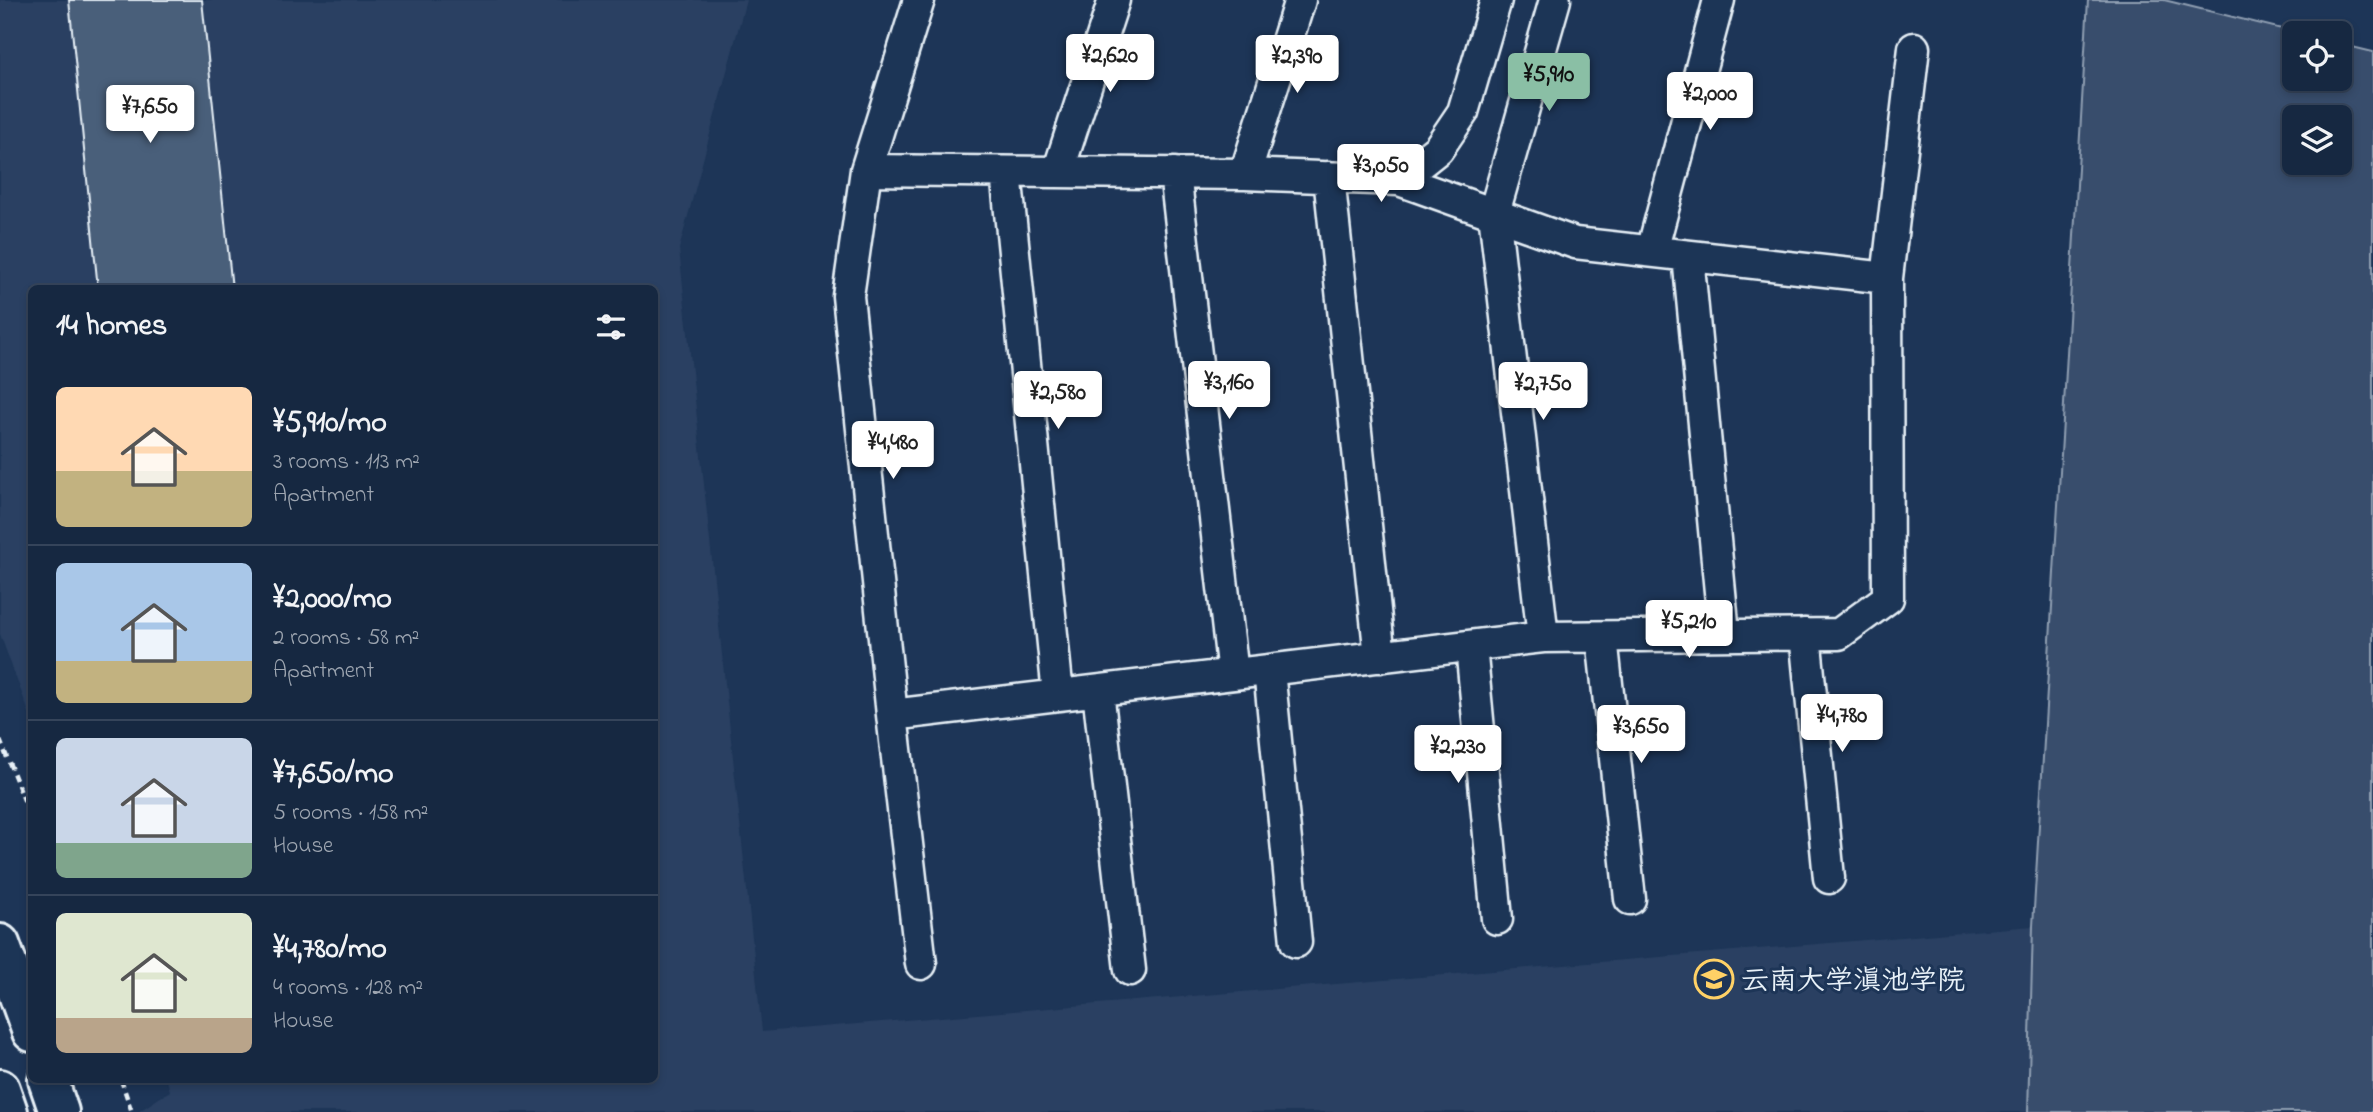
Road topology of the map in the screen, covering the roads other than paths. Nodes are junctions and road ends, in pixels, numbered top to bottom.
1 (919, 0) edge
2 (1114, 0) edge
3 (1300, 0) edge
4 (1496, 0) edge
5 (1555, 0) edge
6 (1719, 0) edge
7 (1914, 48) dead end
8 (866, 170) junction
9 (1006, 172) junction
10 (1058, 173) junction
11 (1175, 173) junction
12 (1245, 174) junction
13 (1329, 177) junction
14 (1399, 180) junction
15 (1494, 213) junction
16 (1651, 251) junction
17 (1688, 256) junction
18 (1887, 278) junction
19 (1724, 634) junction
20 (1805, 634) junction
21 (1543, 637) junction
22 (1602, 637) junction
23 (1471, 646) junction
24 (1380, 657) junction
25 (1269, 670) junction
26 (1233, 674) junction
27 (1098, 691) junction
28 (1058, 695) junction
29 (892, 715) junction
30 (1829, 878) dead end
31 (1630, 899) dead end
32 (1497, 919) dead end
33 (1296, 942) dead end
34 (0, 944) edge
35 (921, 964) dead end
36 (1130, 970) dead end
37 (28, 1021) edge
38 (49, 1083) edge
39 (0, 1088) edge
40 (8, 1112) edge
41 (59, 1112) edge

1 - 8 street
2 - 10 street
3 - 12 street
4 - 14 street
5 - 15 street
6 - 16 street
7 - 18 street
8 - 9 street
8 - 29 street
9 - 10 street
9 - 28 street
10 - 11 street
11 - 12 street
11 - 26 street
12 - 13 street
13 - 14 street
13 - 24 street
14 - 15 street
15 - 16 street
15 - 21 street
16 - 17 street
17 - 18 street
17 - 19 street
18 - 20 street
19 - 20 street
19 - 22 street
20 - 30 street
21 - 22 street
21 - 23 street
22 - 31 street
23 - 24 street
23 - 32 street
24 - 25 street
25 - 26 street
25 - 33 street
26 - 27 street
27 - 28 street
27 - 36 street
28 - 29 street
29 - 35 street
34 - 37 main road
38 - 41 main road
39 - 40 main road

